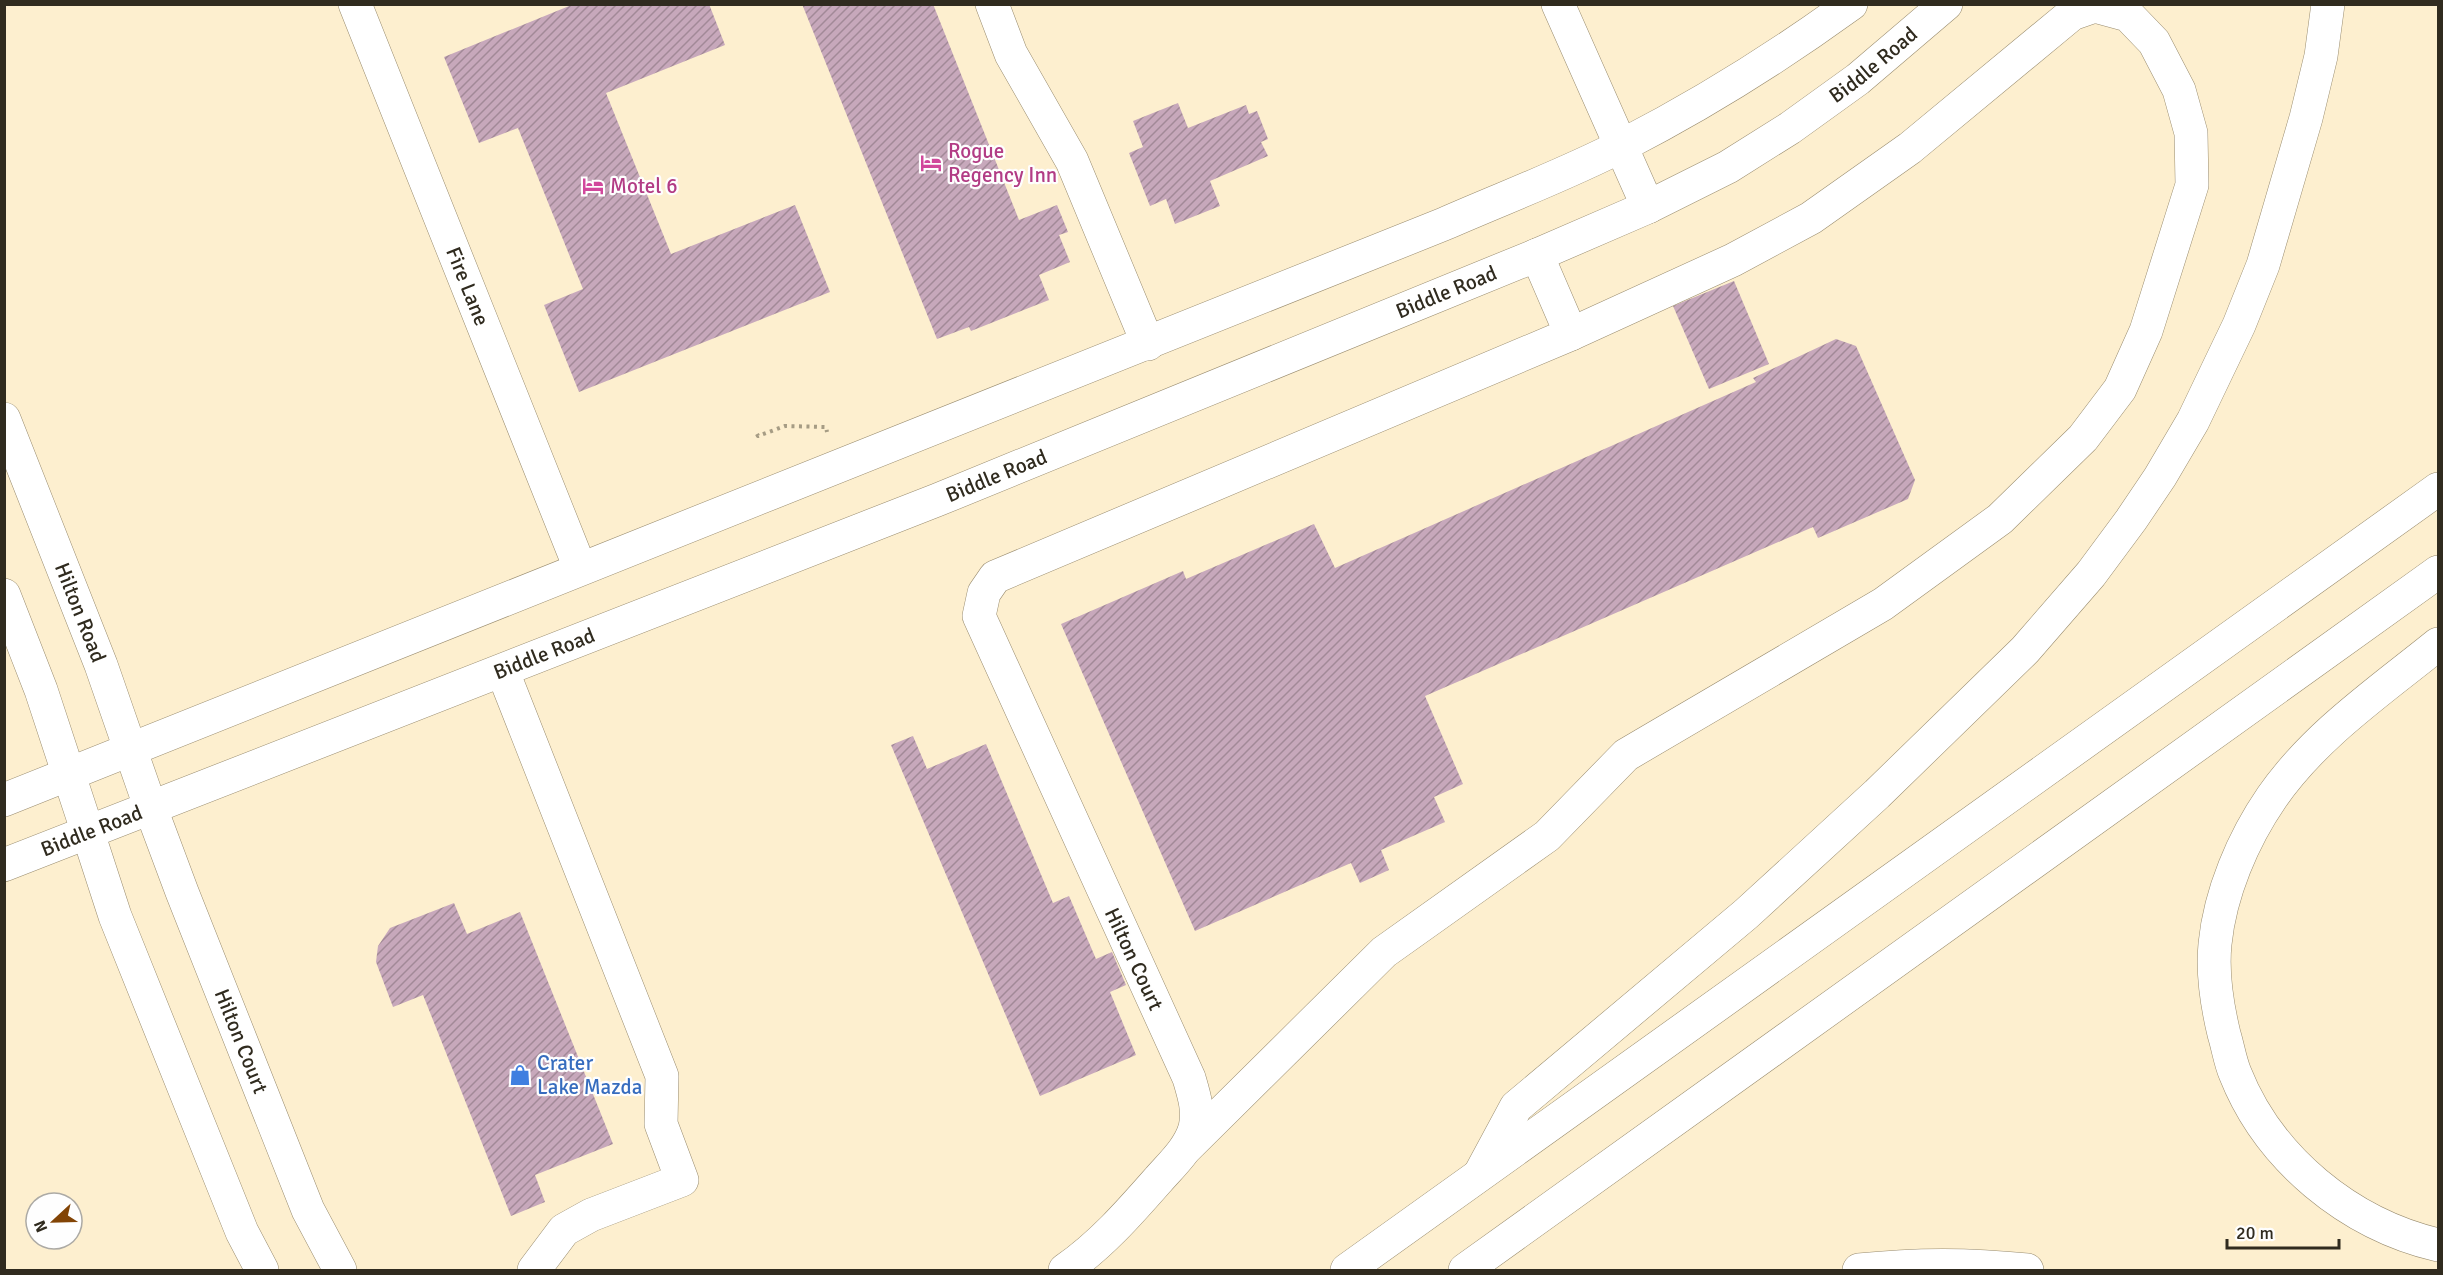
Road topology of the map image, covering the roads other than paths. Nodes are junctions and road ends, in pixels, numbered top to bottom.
1 (355, 4) edge
2 (992, 4) edge
3 (1558, 4) edge
4 (1851, 4) edge
5 (1946, 4) edge
6 (2328, 4) edge
7 (1621, 146) junction
8 (1648, 207) junction
9 (1537, 255) junction
10 (1571, 334) junction
11 (1148, 344) junction
12 (4, 418) edge
13 (2439, 489) edge
14 (580, 568) junction
15 (2439, 572) edge
16 (4, 595) edge
17 (2439, 644) edge
18 (503, 672) junction
19 (131, 749) junction
20 (69, 774) junction
21 (4, 800) edge
22 (151, 808) junction
23 (88, 833) junction
24 (4, 866) edge
25 (1187, 1147) junction
26 (1481, 1172) junction
27 (2439, 1245) edge
28 (262, 1270) edge
29 (340, 1270) edge
30 (534, 1270) edge
31 (1065, 1270) edge
32 (1347, 1270) edge
33 (1465, 1270) edge
34 (1859, 1270) edge
35 (2027, 1270) edge

1 - 14 main road, Fire Lane
2 - 11 main road
3 - 7 main road
4 - 7 main road
5 - 8 main road, Biddle Road
6 - 26 main road
7 - 8 main road
7 - 11 main road
8 - 9 main road, Biddle Road
9 - 10 main road
9 - 18 main road, Biddle Road
10 - 25 main road, Hilton Court
10 - 25 main road
11 - 14 main road
12 - 19 main road, Hilton Road
13 - 26 main road
14 - 19 main road
15 - 33 main road
16 - 20 main road
17 - 27 main road
18 - 22 main road, Biddle Road
18 - 30 main road
19 - 20 main road
19 - 22 main road, Hilton Road
20 - 21 main road
20 - 23 main road
22 - 23 main road, Biddle Road
22 - 29 main road, Hilton Court
23 - 24 main road, Biddle Road
23 - 28 main road
25 - 31 main road, Hilton Court
26 - 32 main road
34 - 35 main road

